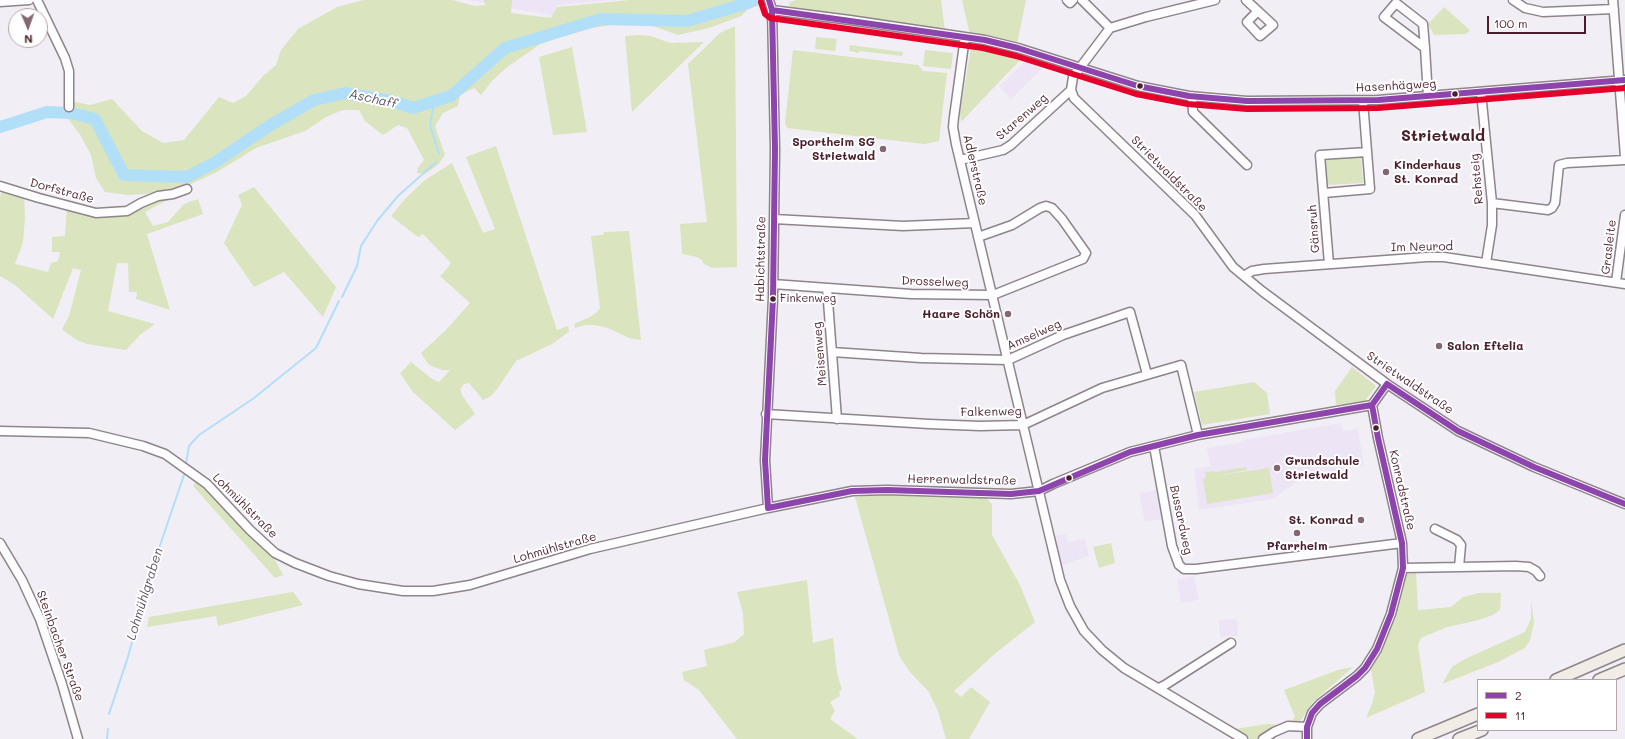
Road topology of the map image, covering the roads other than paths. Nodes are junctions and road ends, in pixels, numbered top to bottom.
1 (29, 0) edge
2 (37, 0) edge
3 (769, 0) edge
4 (1067, 0) edge
5 (1073, 0) edge
6 (1082, 0) edge
7 (1215, 0) edge
8 (1246, 0) edge
9 (1512, 0) edge
10 (0, 2) edge
11 (1614, 4) edge
12 (772, 10) junction
13 (1258, 11) dead end
14 (1110, 28) junction
15 (965, 37) junction
16 (1425, 48) junction
17 (1079, 68) junction
18 (1622, 80) edge
19 (1071, 90) junction
20 (1481, 92) junction
21 (1192, 96) junction
22 (1428, 96) junction
23 (1362, 101) junction
24 (69, 107) dead end
25 (1367, 152) junction
26 (1625, 158) edge
27 (960, 160) junction
28 (1248, 164) dead end
29 (0, 186) edge
30 (187, 189) dead end
31 (1324, 193) junction
32 (1492, 203) junction
33 (1625, 215) edge
34 (774, 219) junction
35 (975, 223) junction
36 (978, 237) junction
37 (1486, 263) junction
38 (1329, 264) junction
39 (1244, 276) junction
40 (1616, 282) junction
41 (773, 284) junction
42 (1625, 284) edge
43 (827, 288) junction
44 (993, 295) junction
45 (832, 352) junction
46 (1008, 360) junction
47 (1147, 374) junction
48 (1387, 384) junction
49 (1372, 405) junction
50 (766, 414) junction
51 (837, 419) junction
52 (1023, 425) junction
53 (0, 430) edge
54 (1198, 435) junction
55 (1154, 446) junction
56 (1039, 491) junction
57 (1625, 504) edge
58 (768, 508) junction
59 (707, 523) joint
60 (1436, 529) dead end
61 (0, 543) edge
62 (1402, 543) junction
63 (1459, 567) junction
64 (1403, 568) junction
65 (1540, 576) dead end
66 (1231, 643) dead end
67 (1625, 650) edge
68 (1625, 669) edge
69 (1558, 679) edge
70 (1601, 679) edge
71 (1159, 688) junction
72 (1477, 714) edge
73 (1307, 727) junction
74 (1479, 731) edge
75 (78, 739) edge
76 (1243, 739) edge
77 (1263, 739) edge
78 (1308, 739) edge
79 (1418, 739) edge
80 (1459, 739) edge

1 - 10 street
2 - 24 street
3 - 12 street
4 - 5 street
6 - 14 street
7 - 14 street
8 - 13 street
9 - 11 street
11 - 18 street
12 - 15 street
12 - 34 street, Habichtstraße
14 - 17 street
15 - 17 street
15 - 27 street, Adlerstraße
16 - 16 street
16 - 22 street
17 - 19 street
17 - 21 street, Hasenhägweg
18 - 20 street, Hasenhägweg
18 - 26 street
19 - 27 street, Starenweg
19 - 39 street, Strietwaldstraße
20 - 22 street, Hasenhägweg
20 - 32 street, Rehsteig
21 - 23 street, Hasenhägweg
21 - 28 street
22 - 23 street, Hasenhägweg
23 - 25 street, Gänsruh
25 - 31 street, Gänsruh
25 - 31 street, Gänsruh
26 - 32 street
27 - 35 street, Adlerstraße
29 - 30 street, Dorfstraße
31 - 38 street, Gänsruh
32 - 37 street, Rehsteig
33 - 40 street, Grasleite
34 - 35 street
34 - 41 street, Habichtstraße
35 - 36 street, Adlerstraße
36 - 44 street, Adlerstraße
36 - 44 street, Drosselweg
37 - 38 street, Im Neurod
37 - 40 street, Im Neurod
38 - 39 street, Im Neurod
39 - 48 street, Strietwaldstraße
40 - 42 street, Im Neurod
41 - 43 street, Drosselweg
41 - 50 street, Habichtstraße
43 - 44 street, Drosselweg
43 - 45 street, Meisenweg
44 - 46 street, Adlerstraße
45 - 46 street, Amselweg
45 - 51 street, Meisenweg
46 - 47 street, Amselweg
46 - 52 street, Adlerstraße
47 - 52 street, Falkenweg
47 - 54 street, Falkenweg
48 - 49 street
48 - 57 street, Strietwaldstraße
49 - 54 street, Herrenwaldstraße
49 - 62 street, Konradstraße
50 - 51 street, Falkenweg
50 - 58 street, Habichtstraße
51 - 52 street, Falkenweg
52 - 56 street, Adlerstraße
53 - 59 street, Lohmühlstraße
54 - 55 street, Herrenwaldstraße
55 - 56 street, Herrenwaldstraße
55 - 62 street, Bussardweg
56 - 58 street, Herrenwaldstraße
56 - 71 street, Adlerstraße
58 - 59 street, Herrenwaldstraße
60 - 63 street
61 - 75 street, Steinbacher Straße
62 - 64 street, Konradstraße
63 - 64 street
63 - 65 street
64 - 73 street, Konradstraße
66 - 71 street
67 - 69 highway
68 - 70 highway
71 - 76 street, Adlerstraße
72 - 79 highway
73 - 77 street
73 - 78 street
74 - 80 highway

